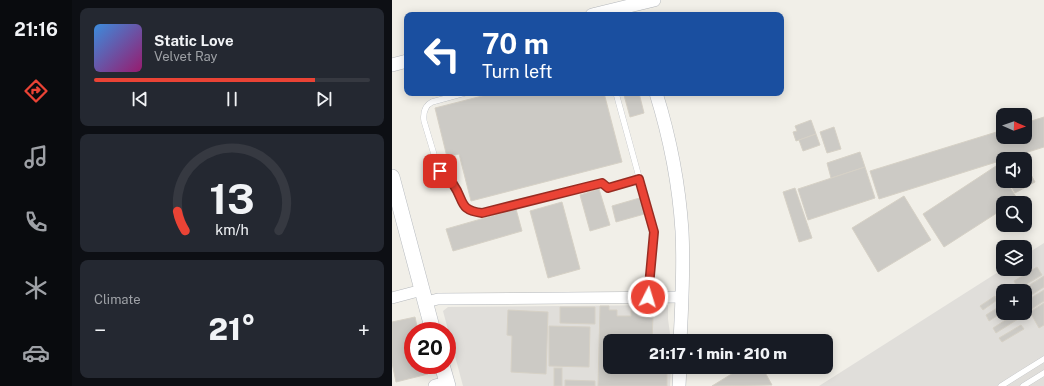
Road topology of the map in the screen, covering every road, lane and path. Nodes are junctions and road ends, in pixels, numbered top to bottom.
1 (654, 0) edge
2 (620, 8) edge
3 (604, 12) edge
4 (404, 62) edge
5 (392, 65) edge
6 (454, 96) edge
7 (617, 96) edge
8 (657, 96) edge
9 (392, 177) edge
10 (639, 179) junction
11 (424, 296) junction
12 (648, 297) junction
13 (682, 297) junction
14 (392, 298) edge
15 (431, 322) edge
16 (680, 334) edge
17 (1044, 359) edge
18 (1044, 373) edge
19 (442, 374) edge
20 (680, 374) edge
21 (443, 385) edge
22 (679, 386) edge
23 (1001, 386) edge
24 (1023, 386) edge

1 - 2 street
2 - 3 street
4 - 5 street
6 - 10 lane
7 - 10 lane
8 - 13 street
9 - 11 main road
10 - 12 lane
11 - 12 street
11 - 14 street
11 - 15 main road
12 - 13 street
13 - 16 street
17 - 23 lane
18 - 24 lane
19 - 21 main road
20 - 22 street

